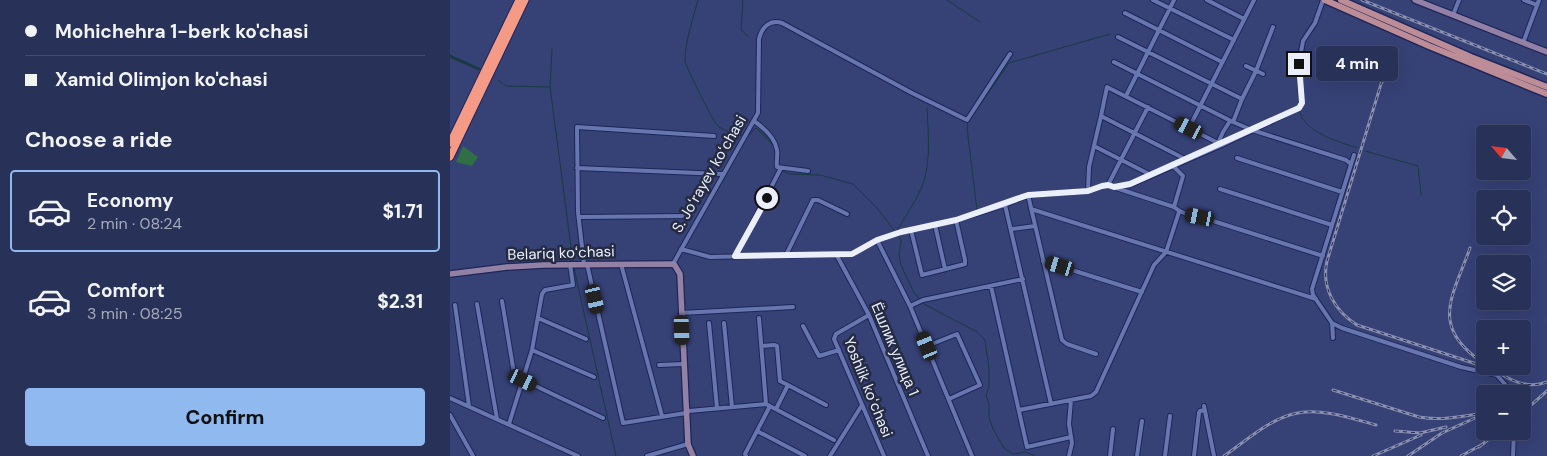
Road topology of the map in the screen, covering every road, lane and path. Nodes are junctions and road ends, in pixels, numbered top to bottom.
1 (519, 0) edge
2 (525, 0) edge
3 (1153, 0) edge
4 (1174, 0) edge
5 (1207, 0) edge
6 (1254, 0) edge
7 (1324, 0) edge
8 (1341, 0) edge
9 (1415, 0) edge
10 (1459, 0) edge
11 (1524, 0) edge
12 (1539, 0) edge
13 (1537, 5) junction
14 (1170, 8) junction
15 (1125, 13) dead end
16 (1453, 15) junction
17 (513, 18) junction
18 (1244, 19) junction
19 (1273, 27) dead end
20 (1159, 30) junction
21 (1118, 37) dead end
22 (1234, 40) junction
23 (1523, 42) junction
24 (1148, 52) junction
25 (1547, 52) edge
26 (1010, 54) dead end
27 (1114, 62) dead end
28 (1222, 62) junction
29 (1246, 66) dead end
30 (1256, 71) junction
31 (1137, 74) junction
32 (1263, 74) dead end
33 (1212, 84) junction
34 (1547, 87) edge
35 (477, 94) junction
36 (1547, 94) edge
37 (1126, 96) junction
38 (1242, 99) junction
39 (1200, 106) junction
40 (1148, 107) junction
41 (1101, 116) junction
42 (754, 121) junction
43 (1231, 121) junction
44 (1189, 128) junction
45 (1252, 130) junction
46 (1134, 133) junction
47 (714, 136) dead end
48 (450, 143) edge
49 (1220, 144) junction
50 (1094, 146) junction
51 (1354, 155) dead end
52 (450, 158) edge
53 (1237, 158) dead end
54 (1121, 159) junction
55 (1186, 160) junction
56 (1351, 164) junction
57 (1173, 166) junction
58 (577, 168) junction
59 (782, 168) junction
60 (808, 171) dead end
61 (722, 174) junction
62 (1151, 175) junction
63 (1108, 185) junction
64 (1114, 187) junction
65 (1220, 190) dead end
66 (1088, 191) junction
67 (1342, 192) junction
68 (1028, 195) junction
69 (1005, 205) junction
70 (1174, 207) junction
71 (1031, 209) junction
72 (1179, 212) junction
73 (847, 214) dead end
74 (688, 216) dead end
75 (579, 218) junction
76 (956, 220) junction
77 (935, 225) junction
78 (1332, 225) junction
79 (1035, 226) junction
80 (1012, 229) junction
81 (911, 230) junction
82 (877, 240) junction
83 (681, 249) junction
84 (1166, 252) junction
85 (836, 254) junction
86 (852, 254) junction
87 (786, 255) junction
88 (735, 256) junction
89 (1323, 256) junction
90 (840, 261) junction
91 (1043, 261) junction
92 (572, 264) junction
93 (585, 264) junction
94 (620, 264) junction
95 (673, 264) junction
96 (945, 269) junction
97 (450, 274) edge
98 (922, 275) junction
99 (1023, 279) junction
100 (923, 282) dead end
101 (991, 286) junction
102 (1142, 292) junction
103 (1316, 300) junction
104 (502, 301) dead end
105 (477, 304) dead end
106 (455, 305) dead end
107 (910, 306) junction
108 (793, 307) dead end
109 (681, 312) junction
110 (870, 315) junction
111 (538, 318) junction
112 (759, 318) dead end
113 (709, 323) dead end
114 (724, 323) dead end
115 (1332, 323) junction
116 (803, 326) dead end
117 (1333, 338) dead end
118 (586, 339) dead end
119 (761, 346) junction
120 (927, 346) junction
121 (532, 350) junction
122 (839, 350) junction
123 (1096, 354) dead end
124 (683, 364) junction
125 (659, 365) dead end
126 (594, 378) dead end
127 (523, 380) junction
128 (788, 385) junction
129 (1506, 385) edge
130 (450, 398) edge
131 (949, 399) junction
132 (1071, 400) junction
133 (1051, 404) junction
134 (768, 405) junction
135 (826, 405) dead end
136 (862, 405) junction
137 (469, 406) junction
138 (732, 407) junction
139 (717, 408) junction
140 (776, 409) junction
141 (1019, 410) junction
142 (686, 413) junction
143 (450, 415) edge
144 (662, 416) junction
145 (1170, 416) dead end
146 (603, 418) dead end
147 (497, 419) junction
148 (1142, 421) dead end
149 (509, 424) junction
150 (1113, 428) dead end
151 (757, 431) junction
152 (1071, 437) junction
153 (834, 440) dead end
154 (1514, 440) edge
155 (688, 444) junction
156 (834, 454) edge
157 (473, 456) edge
158 (578, 456) edge
159 (647, 456) edge
160 (693, 456) edge
161 (746, 456) edge
162 (805, 456) edge
163 (830, 456) edge
164 (884, 456) edge
165 (928, 456) edge
166 (972, 456) edge
167 (1069, 456) edge
168 (1110, 456) edge
169 (1137, 456) edge
170 (1165, 456) edge
171 (1194, 456) edge
172 (1214, 456) edge
173 (1513, 456) edge

1 - 17 highway
2 - 17 highway
3 - 14 street
4 - 14 street
5 - 18 street
6 - 18 street
7 - 36 main road
7 - 45 street
8 - 34 main road
9 - 16 street
10 - 16 street
11 - 13 street
12 - 13 street
13 - 23 street
14 - 20 street
14 - 22 street
15 - 20 street
16 - 23 street
17 - 35 highway
18 - 22 street
19 - 30 street
20 - 24 street
20 - 28 street
21 - 24 street
22 - 28 street
23 - 25 street
24 - 31 street
24 - 33 street
26 - 42 street, S. Joʻrayev koʻchasi
27 - 31 street
28 - 33 street
29 - 30 street
30 - 32 street
30 - 38 street
31 - 37 street
31 - 39 street
33 - 38 street
33 - 39 street
35 - 48 highway
35 - 52 highway
37 - 40 street
37 - 41 street
38 - 43 street
39 - 43 street
39 - 44 street
40 - 44 street
40 - 46 street
41 - 46 street
41 - 50 street
42 - 59 street
42 - 61 street, S. Joʻrayev koʻchasi
43 - 45 street
43 - 49 street
44 - 49 street
45 - 49 street
45 - 56 street
46 - 54 street
46 - 55 street
47 - 58 street
49 - 55 street
50 - 54 street
50 - 66 street
51 - 56 street
53 - 67 street
54 - 62 street
54 - 63 street
55 - 57 street
56 - 67 street
57 - 62 street
57 - 70 street
58 - 61 street
58 - 75 street
59 - 60 street
59 - 88 street
61 - 83 street, S. Joʻrayev koʻchasi
62 - 64 street
63 - 64 street
63 - 66 street
64 - 70 street
65 - 78 street
66 - 68 street
67 - 78 street
68 - 69 street
68 - 71 street
69 - 76 street
69 - 80 street
70 - 72 street
71 - 79 street
71 - 84 street
72 - 84 street
72 - 89 street
73 - 87 street
74 - 75 street
75 - 93 street
76 - 77 street
76 - 96 street
77 - 81 street
77 - 96 street
78 - 89 street
79 - 80 street
79 - 91 street
80 - 99 street
81 - 82 street
81 - 98 street
82 - 86 street
82 - 107 street
83 - 88 street
83 - 95 street, S. Joʻrayev koʻchasi
84 - 102 street
84 - 103 street
85 - 86 street
85 - 87 street
85 - 90 street, Ёшлик улица 1
86 - 90 street
87 - 88 street
89 - 103 street
90 - 110 street, Ёшлик улица 1
91 - 102 street
91 - 123 street
92 - 93 street, Belariq koʻchasi
92 - 97 street, Belariq koʻchasi
92 - 111 street
93 - 94 street, Belariq koʻchasi
93 - 144 street
94 - 95 street, Belariq koʻchasi
94 - 144 street
95 - 109 street
96 - 98 street
98 - 100 street
99 - 101 street
99 - 133 street
101 - 107 street
101 - 141 street
102 - 132 street
103 - 115 street
104 - 127 street
105 - 147 street
106 - 137 street
107 - 120 street
108 - 109 street
109 - 124 street
110 - 122 street, Yoshlik koʻchasi
110 - 165 street, Ёшлик улица 1
111 - 118 street
111 - 121 street
112 - 119 street
113 - 139 street
114 - 138 street
115 - 117 street
115 - 129 street
116 - 122 street
119 - 128 street
119 - 134 street
120 - 131 street
120 - 131 street
121 - 126 street
121 - 127 street
122 - 136 street, Yoshlik koʻchasi
124 - 125 street
124 - 142 street
127 - 146 street
127 - 149 street
128 - 135 street
128 - 140 street
130 - 137 street
131 - 166 street
132 - 133 street
132 - 152 street
133 - 141 street
134 - 138 street
134 - 140 street
134 - 151 street
136 - 156 street
136 - 164 street, Yoshlik koʻchasi
137 - 147 street
138 - 139 street
139 - 142 street
140 - 153 street
141 - 152 street
142 - 144 street
142 - 155 street
143 - 157 street
145 - 170 street
147 - 149 street
148 - 169 street
149 - 158 street
150 - 168 street
151 - 161 street
151 - 162 street
152 - 167 street
154 - 173 street
155 - 159 street
155 - 160 street
156 - 163 street
171 - 172 street

